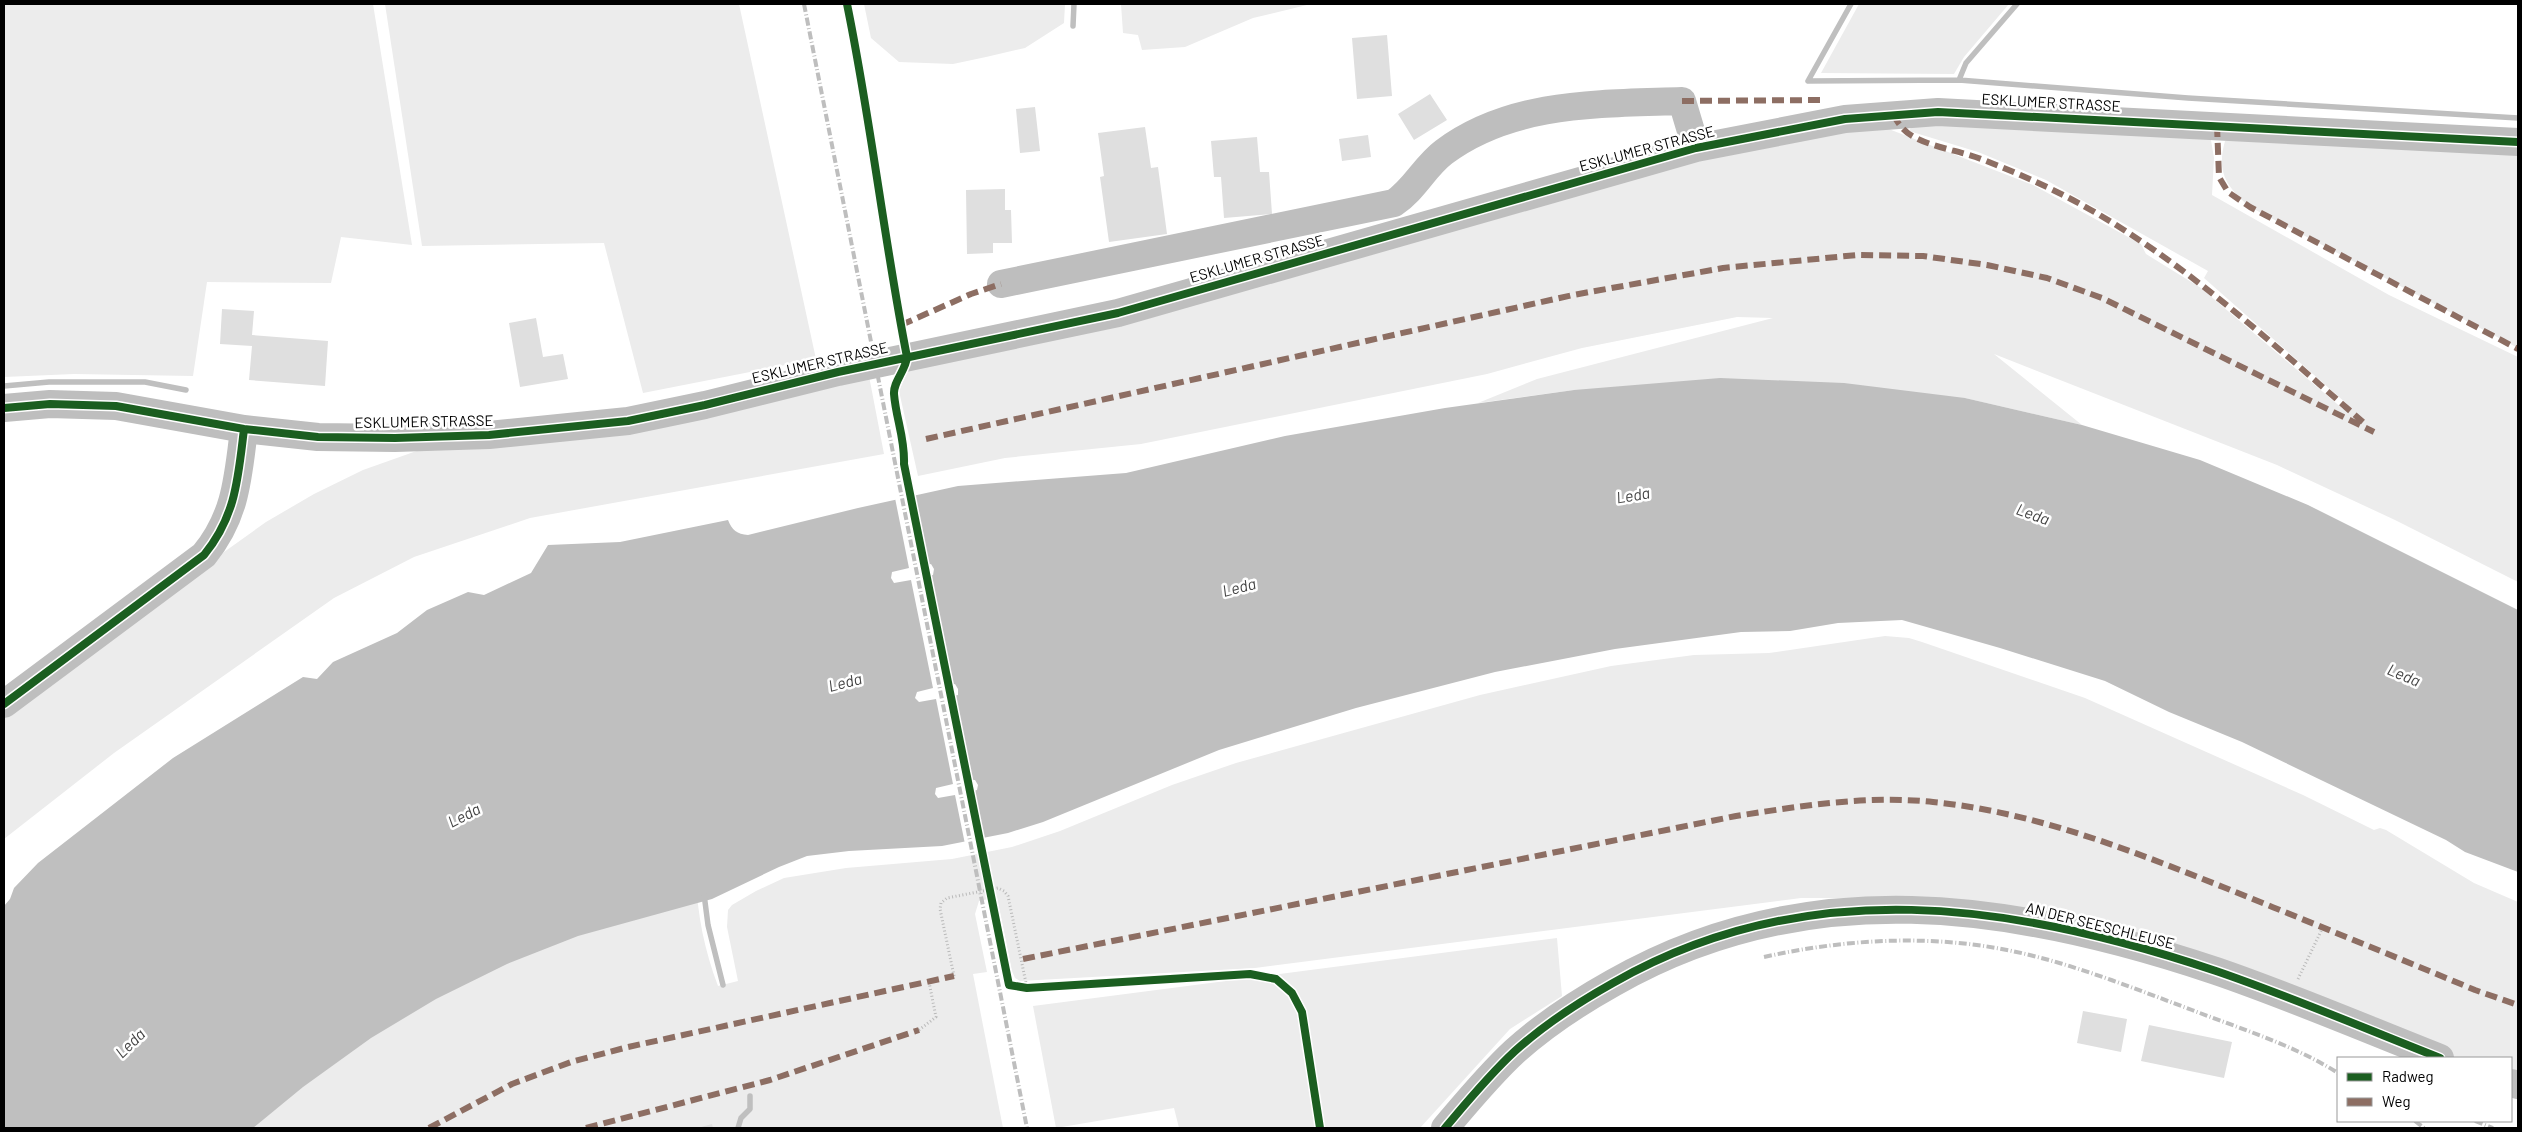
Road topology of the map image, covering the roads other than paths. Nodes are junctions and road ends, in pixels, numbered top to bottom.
1 (2518, 142) edge
2 (1696, 148) junction
3 (1001, 284) dead end
4 (4, 408) edge
5 (244, 429) junction
6 (4, 704) edge
7 (2437, 1057) edge
8 (1445, 1128) edge

1 - 2 street, ESKLUMER STRASSE
2 - 3 street, ESKLUMER STRASSE
2 - 5 street, ESKLUMER STRASSE
4 - 5 street, ESKLUMER STRASSE
5 - 6 street
7 - 8 street, AN DER SEESCHLEUSE

